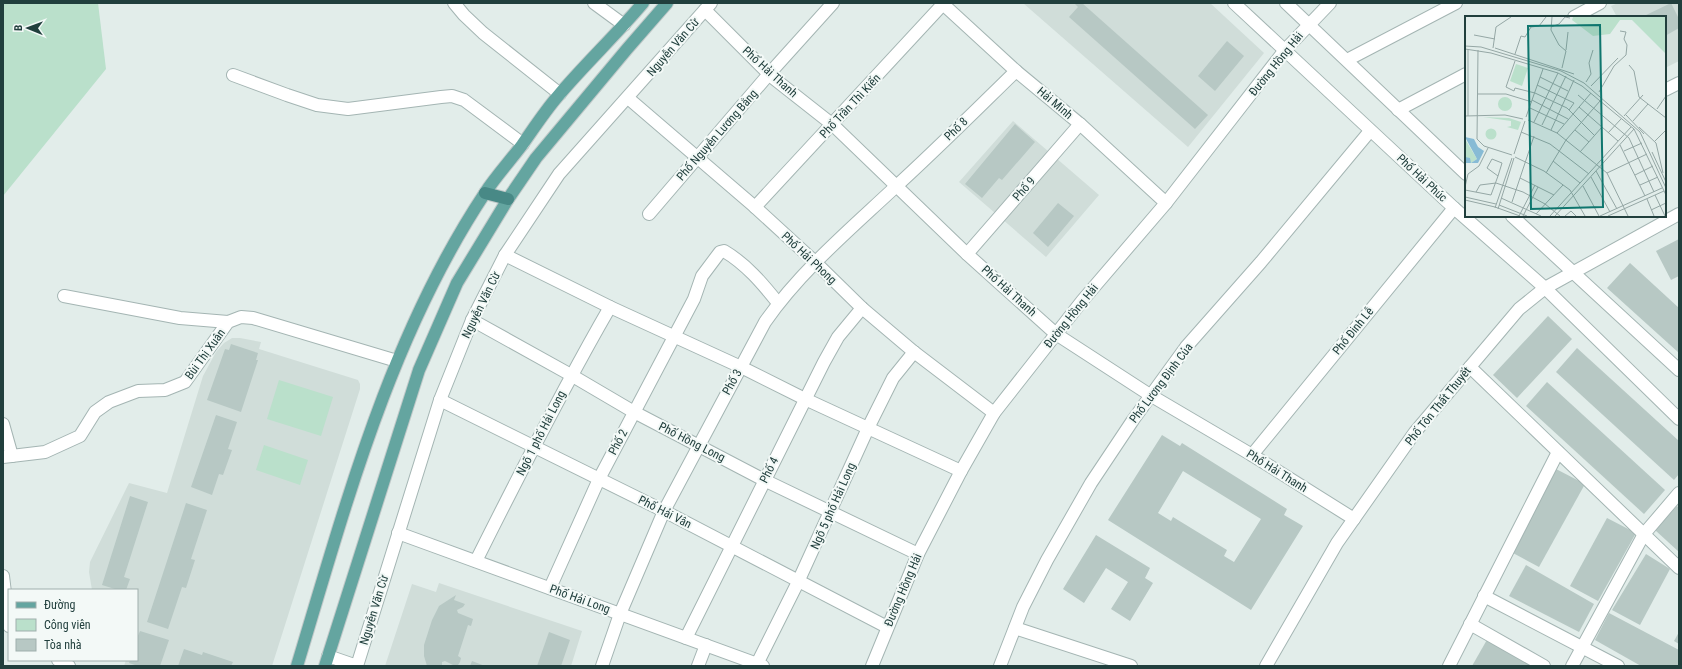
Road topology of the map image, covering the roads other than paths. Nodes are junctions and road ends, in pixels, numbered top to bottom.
1 (454, 3) edge
2 (594, 3) edge
3 (643, 3) edge
4 (667, 3) edge
5 (834, 3) edge
6 (1234, 3) edge
7 (1286, 3) edge
8 (1330, 3) edge
9 (1456, 3) edge
10 (1600, 3) edge
11 (944, 4) edge
12 (708, 7) edge
13 (1576, 16) edge
14 (1309, 24) junction
15 (624, 25) junction
16 (1285, 50) junction
17 (1347, 60) junction
18 (1016, 71) junction
19 (769, 74) junction
20 (233, 75) dead end
21 (1465, 75) edge
22 (1679, 83) edge
23 (1666, 90) edge
24 (560, 94) junction
25 (628, 98) junction
26 (1398, 110) junction
27 (833, 124) junction
28 (1080, 124) junction
29 (1370, 131) junction
30 (523, 144) junction
31 (698, 158) junction
32 (1465, 173) edge
33 (897, 186) junction
34 (485, 193) junction
35 (508, 199) junction
36 (1166, 203) junction
37 (755, 207) junction
38 (1454, 208) junction
39 (649, 214) dead end
40 (1679, 214) edge
41 (1513, 217) edge
42 (967, 254) junction
43 (505, 255) junction
44 (815, 262) junction
45 (1573, 272) junction
46 (1545, 288) junction
47 (64, 296) dead end
48 (778, 303) junction
49 (610, 307) junction
50 (862, 308) junction
51 (472, 320) junction
52 (228, 322) junction
53 (1056, 334) junction
54 (675, 336) junction
55 (914, 352) junction
56 (397, 361) junction
57 (741, 367) junction
58 (1470, 367) junction
59 (1679, 370) edge
60 (571, 375) junction
61 (1150, 395) junction
62 (805, 399) junction
63 (440, 400) junction
64 (634, 412) junction
65 (994, 413) junction
66 (1679, 419) edge
67 (3, 424) edge
68 (868, 429) junction
69 (698, 445) junction
70 (533, 446) junction
71 (1558, 452) junction
72 (1252, 455) junction
73 (8, 456) edge
74 (961, 471) junction
75 (599, 479) junction
76 (764, 480) junction
77 (1679, 493) edge
78 (664, 511) junction
79 (831, 512) junction
80 (1354, 518) junction
81 (398, 533) junction
82 (1644, 534) junction
83 (731, 546) junction
84 (918, 554) junction
85 (476, 561) junction
86 (1679, 568) edge
87 (3, 576) edge
88 (798, 582) junction
89 (550, 588) junction
90 (1484, 596) junction
91 (620, 614) junction
92 (8, 618) edge
93 (1470, 624) junction
94 (887, 627) junction
95 (1015, 628) junction
96 (686, 638) junction
97 (706, 645) junction
98 (1583, 647) junction
99 (60, 661) edge
100 (327, 661) edge
101 (760, 665) edge
102 (69, 666) edge
103 (297, 666) edge
104 (357, 666) edge
105 (602, 666) edge
106 (698, 666) edge
107 (872, 666) edge
108 (1000, 666) edge
109 (1131, 666) edge
110 (1266, 666) edge
111 (1448, 666) edge
112 (1544, 666) edge
113 (1572, 666) edge
114 (1618, 666) edge

1 - 24 street
2 - 15 street
3 - 15 main road
4 - 35 main road
5 - 19 street, Phố Nguyễn Lương Bằng
6 - 16 street, Phố Hải Phúc
7 - 14 street
8 - 14 street, Đường Hồng Hải
9 - 17 street
10 - 13 street
11 - 18 street, Hải Minh
11 - 27 street, Phố Trần Thì Kiến
12 - 19 street, Phố Hải Thanh
12 - 25 street, Nguyễn Văn Cừ
14 - 16 street, Đường Hồng Hải
14 - 17 street
15 - 24 main road
16 - 29 street, Phố Hải Phúc
16 - 36 street, Đường Hồng Hải
17 - 26 street
18 - 28 street, Hải Minh
18 - 33 street, Phố 8
19 - 27 street, Phố Hải Thanh
19 - 31 street, Phố Nguyễn Lương Bằng
20 - 30 street
21 - 26 street
22 - 23 street
24 - 30 main road
25 - 31 street, Phố Hải Phong
25 - 43 street, Nguyễn Văn Cừ
26 - 32 street
27 - 33 street, Phố Hải Thanh
27 - 37 street, Phố Trần Thì Kiến
28 - 36 street, Hải Minh
28 - 42 street, Phố 9
29 - 38 street, Phố Hải Phúc
29 - 61 street, Phố Lương Định Của
30 - 34 main road
31 - 37 street, Phố Hải Phong
31 - 39 street, Phố Nguyễn Lương Bằng
33 - 42 street, Phố Hải Thanh
33 - 44 street, Phố 3
34 - 35 highway
34 - 56 main road
35 - 100 main road
36 - 53 street, Đường Hồng Hải
37 - 44 street, Phố Hải Phong
38 - 46 street, Phố Hải Phúc
38 - 72 street, Phố Đinh Lễ
40 - 45 street, Phố Tôn Thất Thuyết
41 - 45 street
42 - 53 street, Phố Hải Thanh
43 - 49 street
43 - 51 street, Nguyễn Văn Cừ
44 - 48 street, Phố 3
44 - 50 street, Phố Hải Phong
45 - 46 street, Phố Tôn Thất Thuyết
45 - 59 street
46 - 58 street, Phố Tôn Thất Thuyết
46 - 66 street, Phố Hải Phúc
47 - 52 street
48 - 54 street, Phố 2
48 - 57 street, Phố 3
49 - 54 street
49 - 60 street, Ngõ 1 phố Hải Long
50 - 55 street, Phố Hải Phong
50 - 62 street, Phố 4
51 - 60 street, Phố Hồng Long
51 - 63 street, Nguyễn Văn Cừ
52 - 56 street, Bùi Thị Xuân
52 - 73 street, Bùi Thị Xuân
53 - 61 street, Phố Hải Thanh
53 - 65 street, Đường Hồng Hải
54 - 57 street
54 - 64 street, Phố 2
55 - 65 street, Phố Hải Phong
55 - 68 street, Ngõ 5 phố Hải Long
56 - 103 main road
57 - 62 street
57 - 69 street, Phố 3
58 - 71 street
58 - 80 street, Phố Tôn Thất Thuyết
60 - 64 street, Phố Hồng Long
60 - 70 street, Ngõ 1 phố Hải Long
61 - 72 street, Phố Hải Thanh
61 - 95 street, Phố Lương Định Của
62 - 68 street
62 - 76 street, Phố 4
63 - 70 street, Phố Hải Vân
63 - 81 street, Nguyễn Văn Cừ
64 - 69 street, Phố Hồng Long
64 - 75 street, Phố 2
65 - 74 street, Đường Hồng Hải
67 - 73 street
68 - 74 street
68 - 79 street, Ngõ 5 phố Hải Long
69 - 76 street, Phố Hồng Long
69 - 78 street, Phố 3
70 - 75 street, Phố Hải Vân
70 - 85 street, Ngõ 1 phố Hải Long
71 - 82 street
71 - 90 street
72 - 80 street, Phố Hải Thanh
74 - 84 street, Đường Hồng Hải
75 - 78 street, Phố Hải Vân
75 - 89 street, Phố 2
76 - 79 street, Phố Hồng Long
76 - 83 street, Phố 4
77 - 82 street
78 - 83 street, Phố Hải Vân
78 - 91 street, Phố 3
79 - 84 street, Phố Hồng Long
79 - 88 street, Ngõ 5 phố Hải Long
80 - 110 street, Phố Tôn Thất Thuyết
81 - 85 street, Phố Hải Long
81 - 104 street, Nguyễn Văn Cừ
82 - 86 street
82 - 98 street
83 - 88 street, Phố Hải Vân
83 - 96 street, Phố 4
84 - 94 street, Đường Hồng Hải
85 - 89 street, Phố Hải Long
87 - 92 street
88 - 94 street, Phố Hải Vân
88 - 101 street, Ngõ 5 phố Hải Long
89 - 91 street, Phố Hải Long
90 - 93 street
90 - 98 street
91 - 96 street, Phố Hải Long
91 - 105 street, Phố 3
93 - 111 street
93 - 112 street
94 - 107 street, Đường Hồng Hải
95 - 108 street, Phố Lương Định Của
95 - 109 street
96 - 97 street, Phố Hải Long
97 - 101 street, Phố Hải Long
97 - 106 street
98 - 113 street
98 - 114 street
99 - 102 street
100 - 104 street

